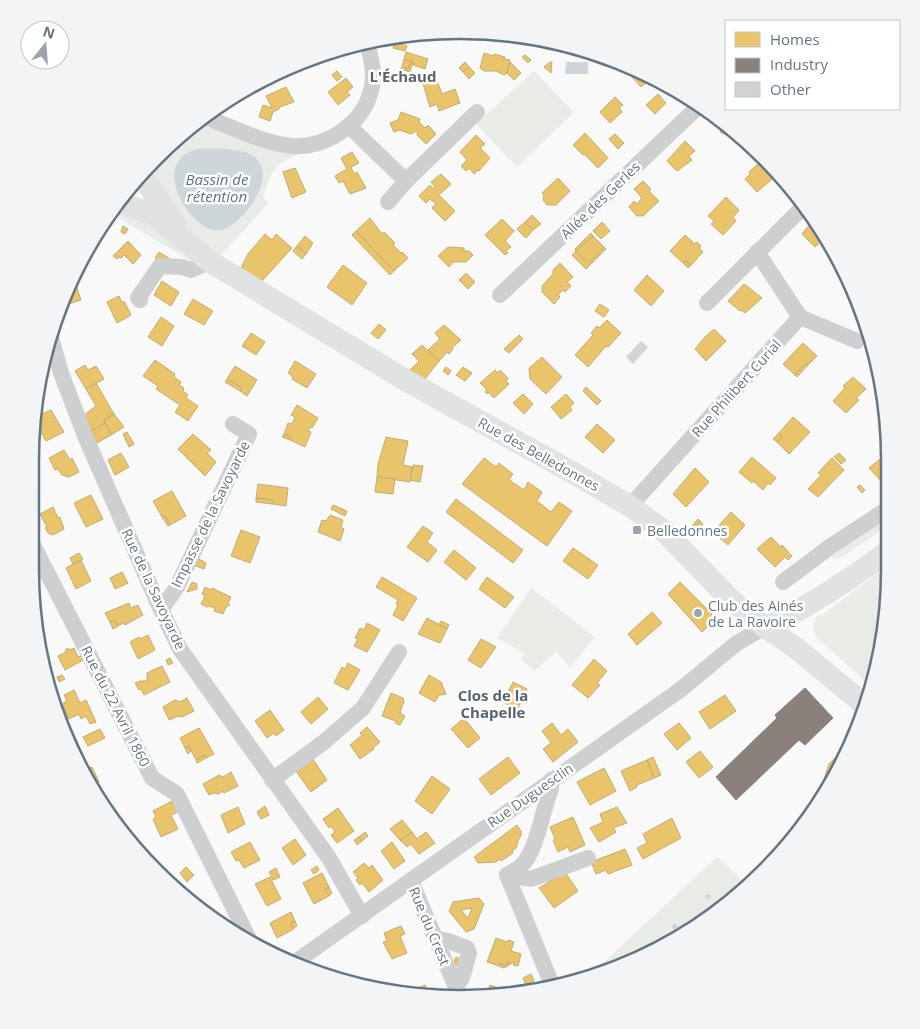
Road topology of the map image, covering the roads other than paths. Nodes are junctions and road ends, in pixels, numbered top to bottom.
1 (369, 49) edge
2 (694, 110) edge
3 (477, 112) dead end
4 (213, 120) edge
5 (349, 126) junction
6 (146, 178) edge
7 (144, 181) edge
8 (406, 182) junction
9 (388, 202) dead end
10 (126, 204) edge
11 (124, 207) edge
12 (799, 211) edge
13 (185, 239) junction
14 (758, 252) junction
15 (208, 260) junction
16 (141, 293) dead end
17 (500, 295) dead end
18 (707, 303) dead end
19 (800, 316) junction
20 (856, 341) dead end
21 (54, 348) edge
22 (233, 424) dead end
23 (630, 506) junction
24 (881, 513) edge
25 (39, 557) edge
26 (881, 557) edge
27 (783, 582) dead end
28 (161, 610) junction
29 (765, 627) junction
30 (399, 652) dead end
31 (860, 701) edge
32 (272, 780) junction
33 (551, 780) junction
34 (588, 858) dead end
35 (507, 875) junction
36 (411, 880) junction
37 (362, 916) junction
38 (244, 931) edge
39 (436, 939) junction
40 (300, 959) edge
41 (550, 980) edge
42 (457, 990) edge
43 (459, 990) edge

1 - 5 street
2 - 17 street, Allée des Gerles
3 - 8 street
4 - 5 street
5 - 8 street
6 - 13 main road, Rue des Belledonnes
7 - 10 main road
8 - 9 street
11 - 13 main road, Rue des Belledonnes
12 - 14 street
13 - 15 main road, Rue des Belledonnes
14 - 18 street
14 - 19 street
15 - 16 street
15 - 23 main road, Rue des Belledonnes
19 - 20 street
19 - 23 street, Rue Philibert Curial
21 - 28 street, Rue de la Savoyarde
22 - 28 street, Impasse de la Savoyarde
23 - 29 main road, Rue des Belledonnes
24 - 27 street
25 - 38 street, Rue du 22 Avril 1860
26 - 29 main road
28 - 32 street, Rue de la Savoyarde
29 - 31 main road, Rue des Belledonnes
29 - 33 street, Rue Duguesclin
30 - 32 street
32 - 37 street, Rue de la Savoyarde
33 - 35 street
33 - 36 street, Rue Duguesclin
34 - 35 street
35 - 41 street
36 - 37 street, Rue Duguesclin
36 - 39 street, Rue du Crest
37 - 40 street, Rue Duguesclin
39 - 42 street, Rue du Crest
39 - 43 street

